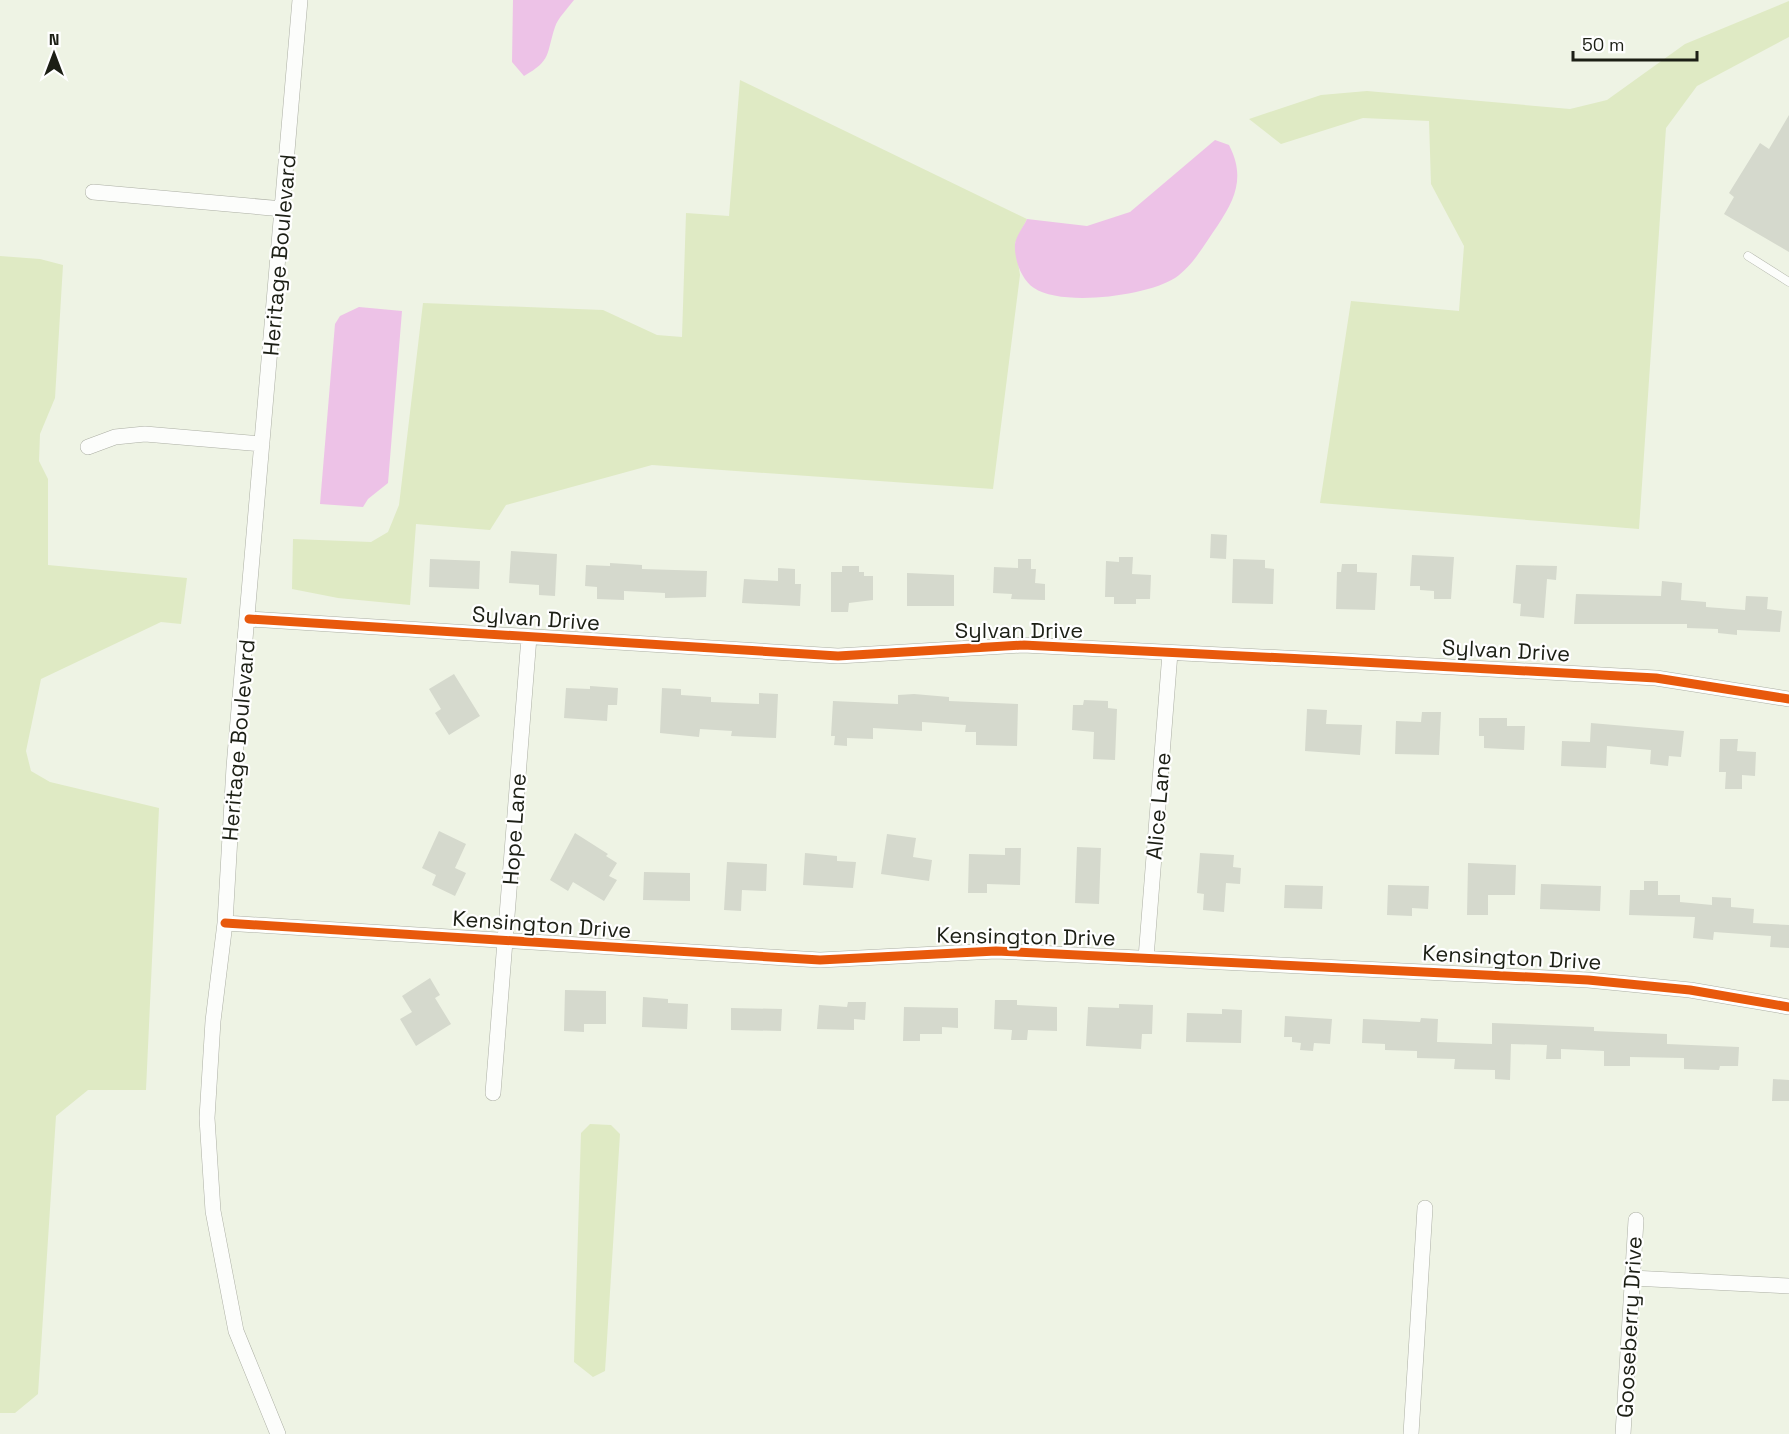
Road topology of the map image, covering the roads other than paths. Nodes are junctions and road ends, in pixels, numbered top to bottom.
1 (300, 0) edge
2 (93, 192) dead end
3 (283, 209) junction
4 (1748, 256) dead end
5 (1789, 282) edge
6 (262, 444) junction
7 (88, 447) dead end
8 (249, 619) junction
9 (529, 637) junction
10 (1170, 653) junction
11 (1789, 699) edge
12 (225, 923) junction
13 (505, 942) junction
14 (1146, 958) junction
15 (1789, 1006) edge
16 (493, 1093) dead end
17 (1425, 1208) dead end
18 (1636, 1220) dead end
19 (1632, 1278) junction
20 (1789, 1286) edge
21 (278, 1434) edge
22 (1411, 1434) edge
23 (1623, 1434) edge

1 - 3 street, Heritage Boulevard
2 - 3 street
3 - 6 street, Heritage Boulevard
4 - 5 lane
6 - 7 street
6 - 8 street, Heritage Boulevard
8 - 9 street, Sylvan Drive
8 - 12 street, Heritage Boulevard
9 - 10 street, Sylvan Drive
9 - 13 street, Hope Lane
10 - 11 street, Sylvan Drive
10 - 14 street, Alice Lane
12 - 13 street, Kensington Drive
12 - 21 street, Heritage Boulevard
13 - 14 street, Kensington Drive
13 - 16 street, Hope Lane
14 - 15 street, Kensington Drive
17 - 22 street
18 - 19 street, Gooseberry Drive
19 - 20 street
19 - 23 street, Gooseberry Drive

